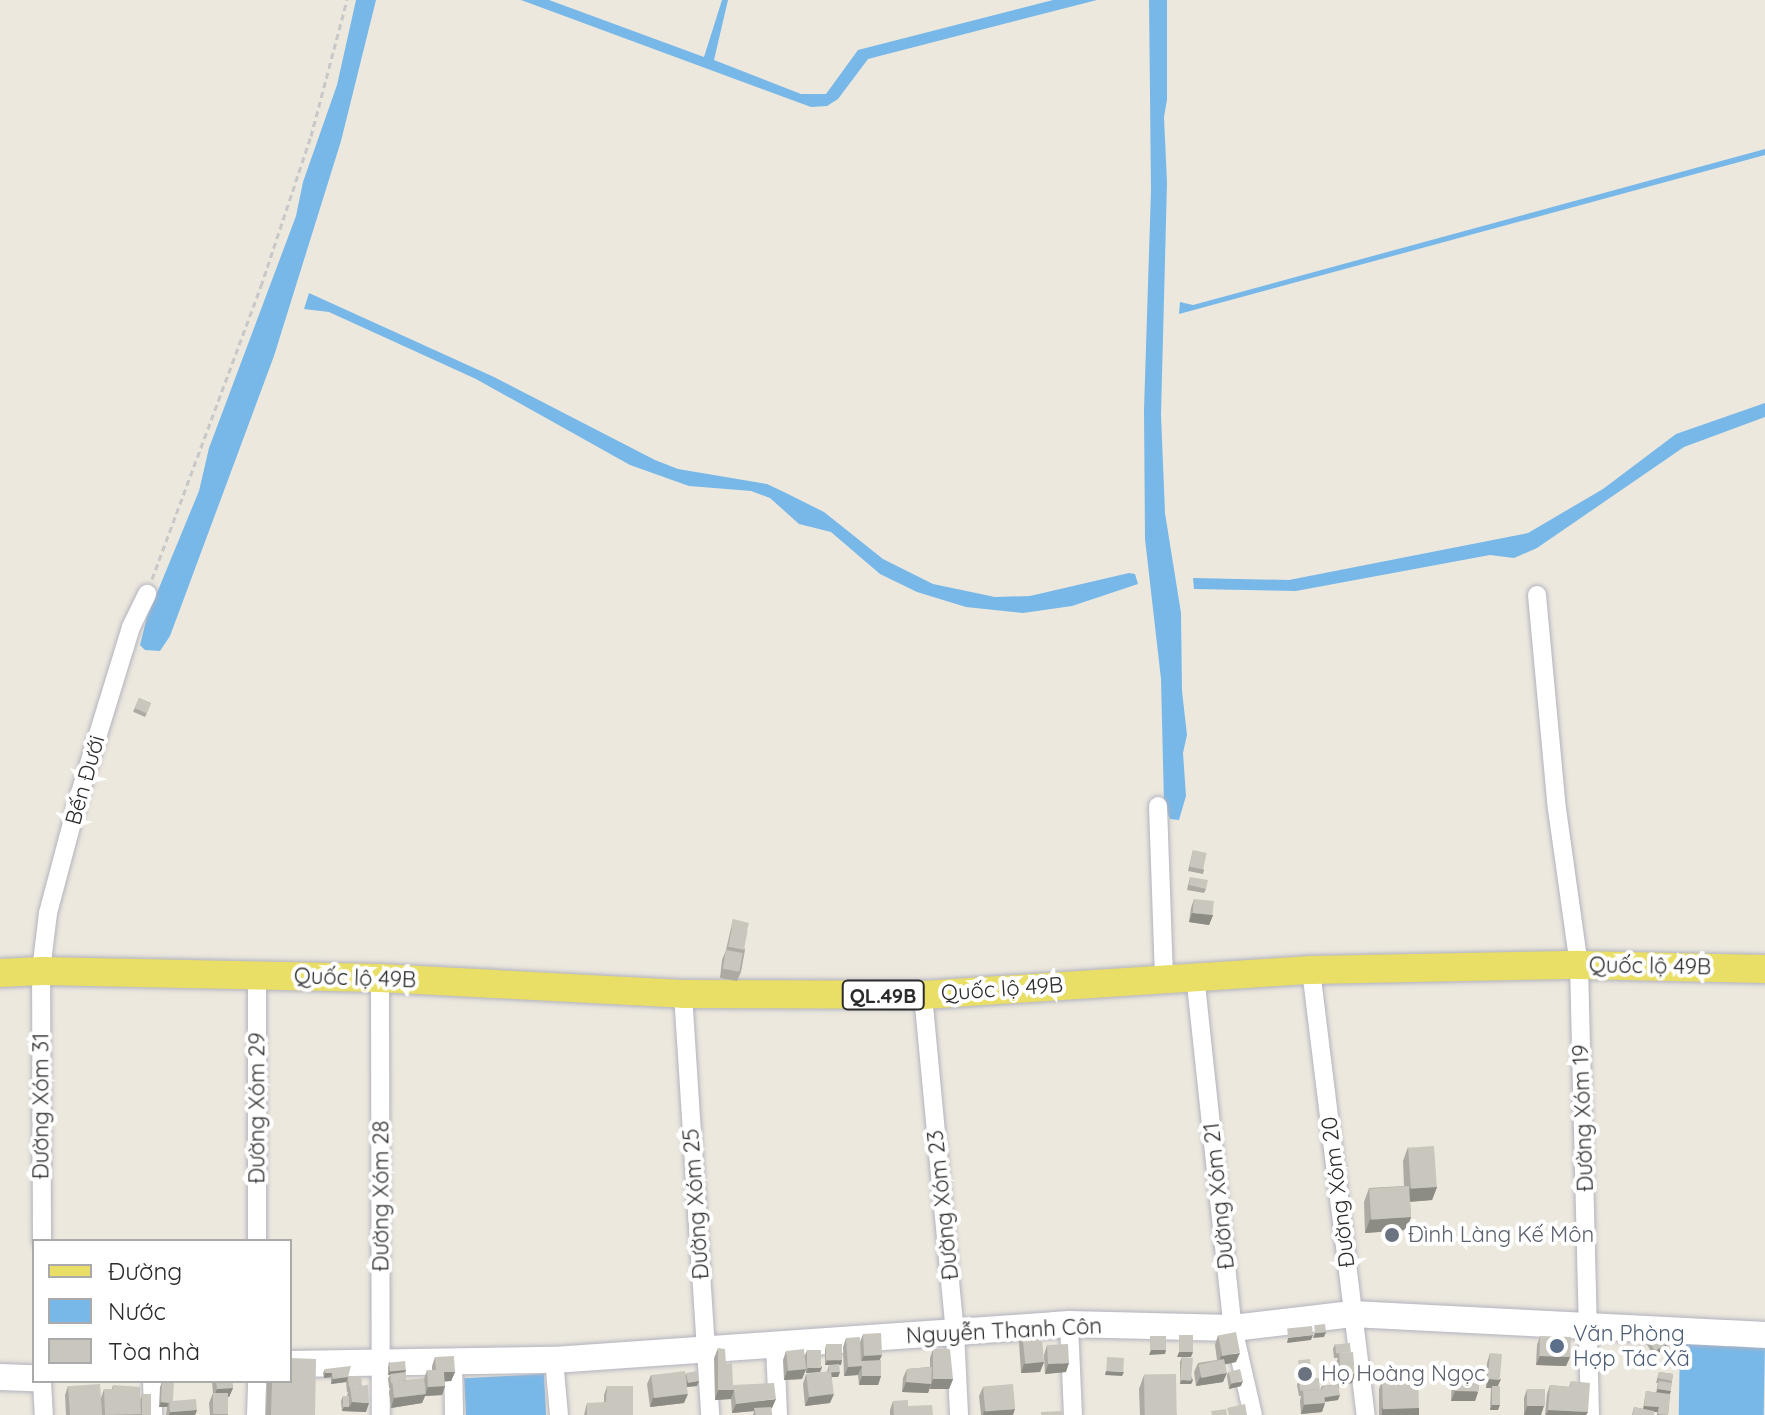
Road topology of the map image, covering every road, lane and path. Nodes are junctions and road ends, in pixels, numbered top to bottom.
1 (347, 0) edge
2 (147, 594) joint
3 (1537, 595) dead end
4 (1158, 806) dead end
5 (1579, 965) junction
6 (1765, 969) edge
7 (1311, 970) junction
8 (41, 971) junction
9 (0, 973) edge
10 (1195, 975) junction
11 (257, 976) junction
12 (1164, 977) junction
13 (380, 978) junction
14 (683, 994) junction
15 (923, 995) junction
16 (42, 1239) edge
17 (257, 1239) edge
18 (1352, 1314) junction
19 (1069, 1324) junction
20 (1589, 1324) junction
21 (1233, 1328) junction
22 (955, 1332) junction
23 (1765, 1335) edge
24 (775, 1346) junction
25 (705, 1351) junction
26 (554, 1360) junction
27 (453, 1361) junction
28 (381, 1362) junction
29 (292, 1364) edge
30 (0, 1377) edge
31 (32, 1378) edge
32 (42, 1383) edge
33 (152, 1383) edge
34 (257, 1383) edge
35 (44, 1415) edge
36 (153, 1415) edge
37 (256, 1415) edge
38 (381, 1415) edge
39 (454, 1415) edge
40 (559, 1415) edge
41 (710, 1415) edge
42 (778, 1415) edge
43 (959, 1415) edge
44 (1073, 1415) edge
45 (1253, 1415) edge
46 (1366, 1415) edge
47 (1590, 1415) edge

1 - 2 path
2 - 8 street, Bến Đưới
3 - 5 street, Đường Xóm 19
4 - 12 street
5 - 6 main road, Quốc lộ 49B / QL.49B
5 - 7 main road, Quốc lộ 49B / QL.49B
5 - 20 street, Đường Xóm 19
7 - 10 main road, Quốc lộ 49B / QL.49B
7 - 18 street, Đường Xóm 20
8 - 9 main road, Quốc lộ 49B / QL.49B
8 - 11 main road, Quốc lộ 49B / QL.49B
8 - 16 street, Đường Xóm 31
10 - 12 main road, Quốc lộ 49B / QL.49B
10 - 21 street, Đường Xóm 21
11 - 13 main road, Quốc lộ 49B / QL.49B
11 - 17 street, Đường Xóm 29
12 - 15 main road, Quốc lộ 49B / QL.49B
13 - 14 main road, Quốc lộ 49B / QL.49B
13 - 28 street, Đường Xóm 28
14 - 15 main road, Quốc lộ 49B / QL.49B
14 - 25 street, Đường Xóm 25
15 - 22 street, Đường Xóm 23
18 - 20 street, Nguyễn Thanh Côn
18 - 21 street, Nguyễn Thanh Côn
18 - 46 street, Đường Xóm 20
19 - 21 street, Nguyễn Thanh Côn
19 - 22 street, Nguyễn Thanh Côn
19 - 44 street
20 - 23 street, Nguyễn Thanh Côn
20 - 47 street, Đường Xóm 19
21 - 45 street, Đường Xóm 21
22 - 24 street, Nguyễn Thanh Côn
22 - 43 street, Đường Xóm 23
24 - 25 street, Nguyễn Thanh Côn
24 - 42 street
25 - 26 street, Nguyễn Thanh Côn
25 - 41 street, Đường Xóm 25
26 - 27 street, Nguyễn Thanh Côn
26 - 40 street
27 - 28 street, Nguyễn Thanh Côn
27 - 39 street
28 - 29 street, Nguyễn Thanh Côn
28 - 38 street, Đường Xóm 28
30 - 31 street
32 - 35 street
33 - 36 street
34 - 37 street

